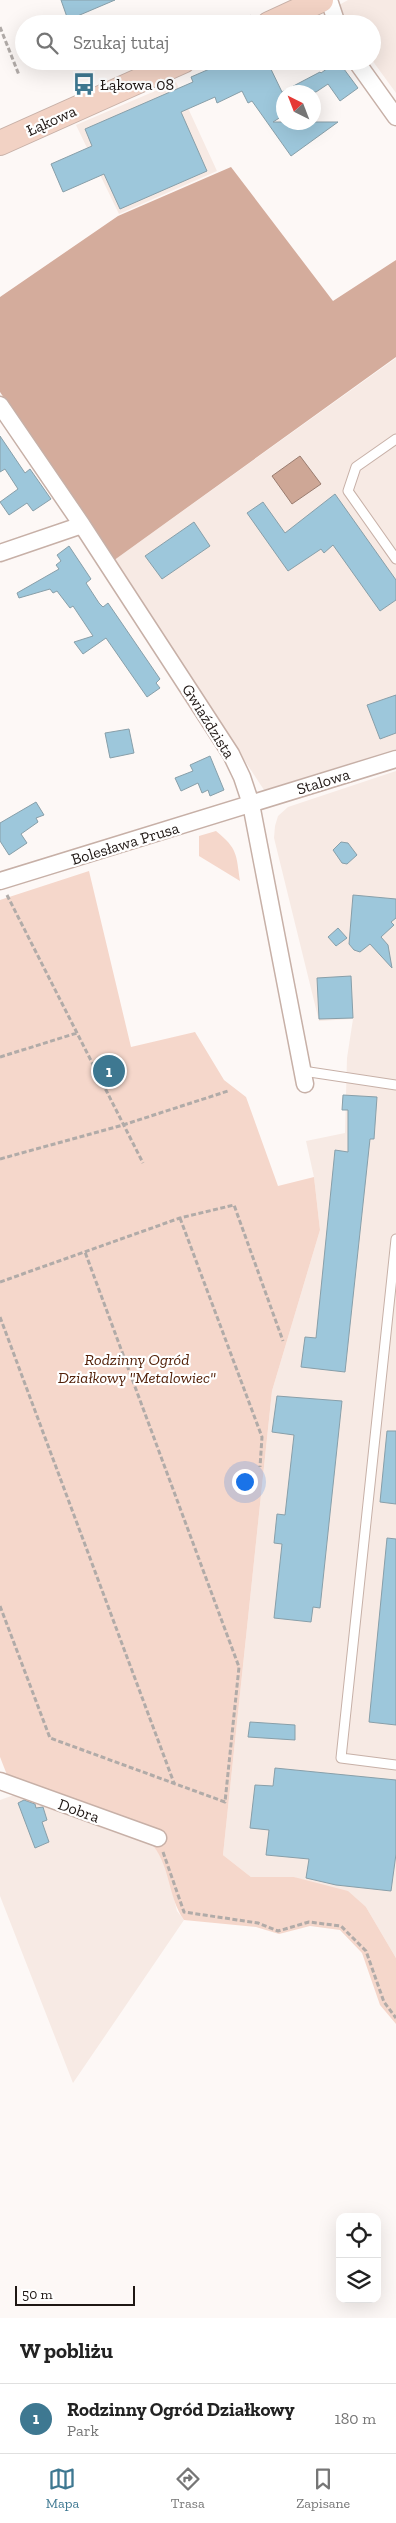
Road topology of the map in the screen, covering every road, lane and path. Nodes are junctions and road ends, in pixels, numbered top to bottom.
1 (322, 0) edge
2 (329, 0) edge
3 (289, 15) edge
4 (334, 15) edge
5 (0, 27) edge
6 (15, 64) edge
7 (18, 70) edge
8 (163, 70) edge
9 (362, 70) edge
10 (20, 76) dead end
11 (396, 117) edge
12 (0, 143) edge
13 (0, 405) edge
14 (396, 439) edge
15 (82, 525) junction
16 (0, 553) edge
17 (396, 559) edge
18 (396, 759) edge
19 (251, 804) junction
20 (0, 880) edge
21 (8, 897) dead end
22 (77, 1033) junction
23 (0, 1058) edge
24 (304, 1078) joint
25 (396, 1085) edge
26 (228, 1092) dead end
27 (123, 1125) junction
28 (0, 1159) edge
29 (143, 1163) dead end
30 (180, 1218) junction
31 (396, 1239) edge
32 (85, 1252) junction
33 (0, 1282) edge
34 (0, 1317) edge
35 (283, 1341) dead end
36 (260, 1467) dead end
37 (0, 1606) edge
38 (396, 1765) edge
39 (0, 1781) edge
40 (174, 1783) junction
41 (158, 1838) joint
42 (396, 2018) edge

1 - 3 main road
2 - 4 street
5 - 6 path
7 - 10 path
8 - 12 main road, Łąkowa
9 - 11 street
13 - 15 street, Gwiaździsta
14 - 17 lane
15 - 16 street
15 - 19 street, Gwiaździsta
18 - 19 street, Stalowa
19 - 20 street, Bolesława Prusa
19 - 24 street, Gwiaździsta
21 - 22 path
22 - 23 path
22 - 27 path
24 - 25 lane
26 - 27 path
27 - 28 path
27 - 29 path
30 - 32 path
30 - 35 path
30 - 36 path
31 - 38 lane
32 - 33 path
32 - 40 path
34 - 40 path
37 - 40 path
39 - 41 street, Dobra
41 - 42 path

